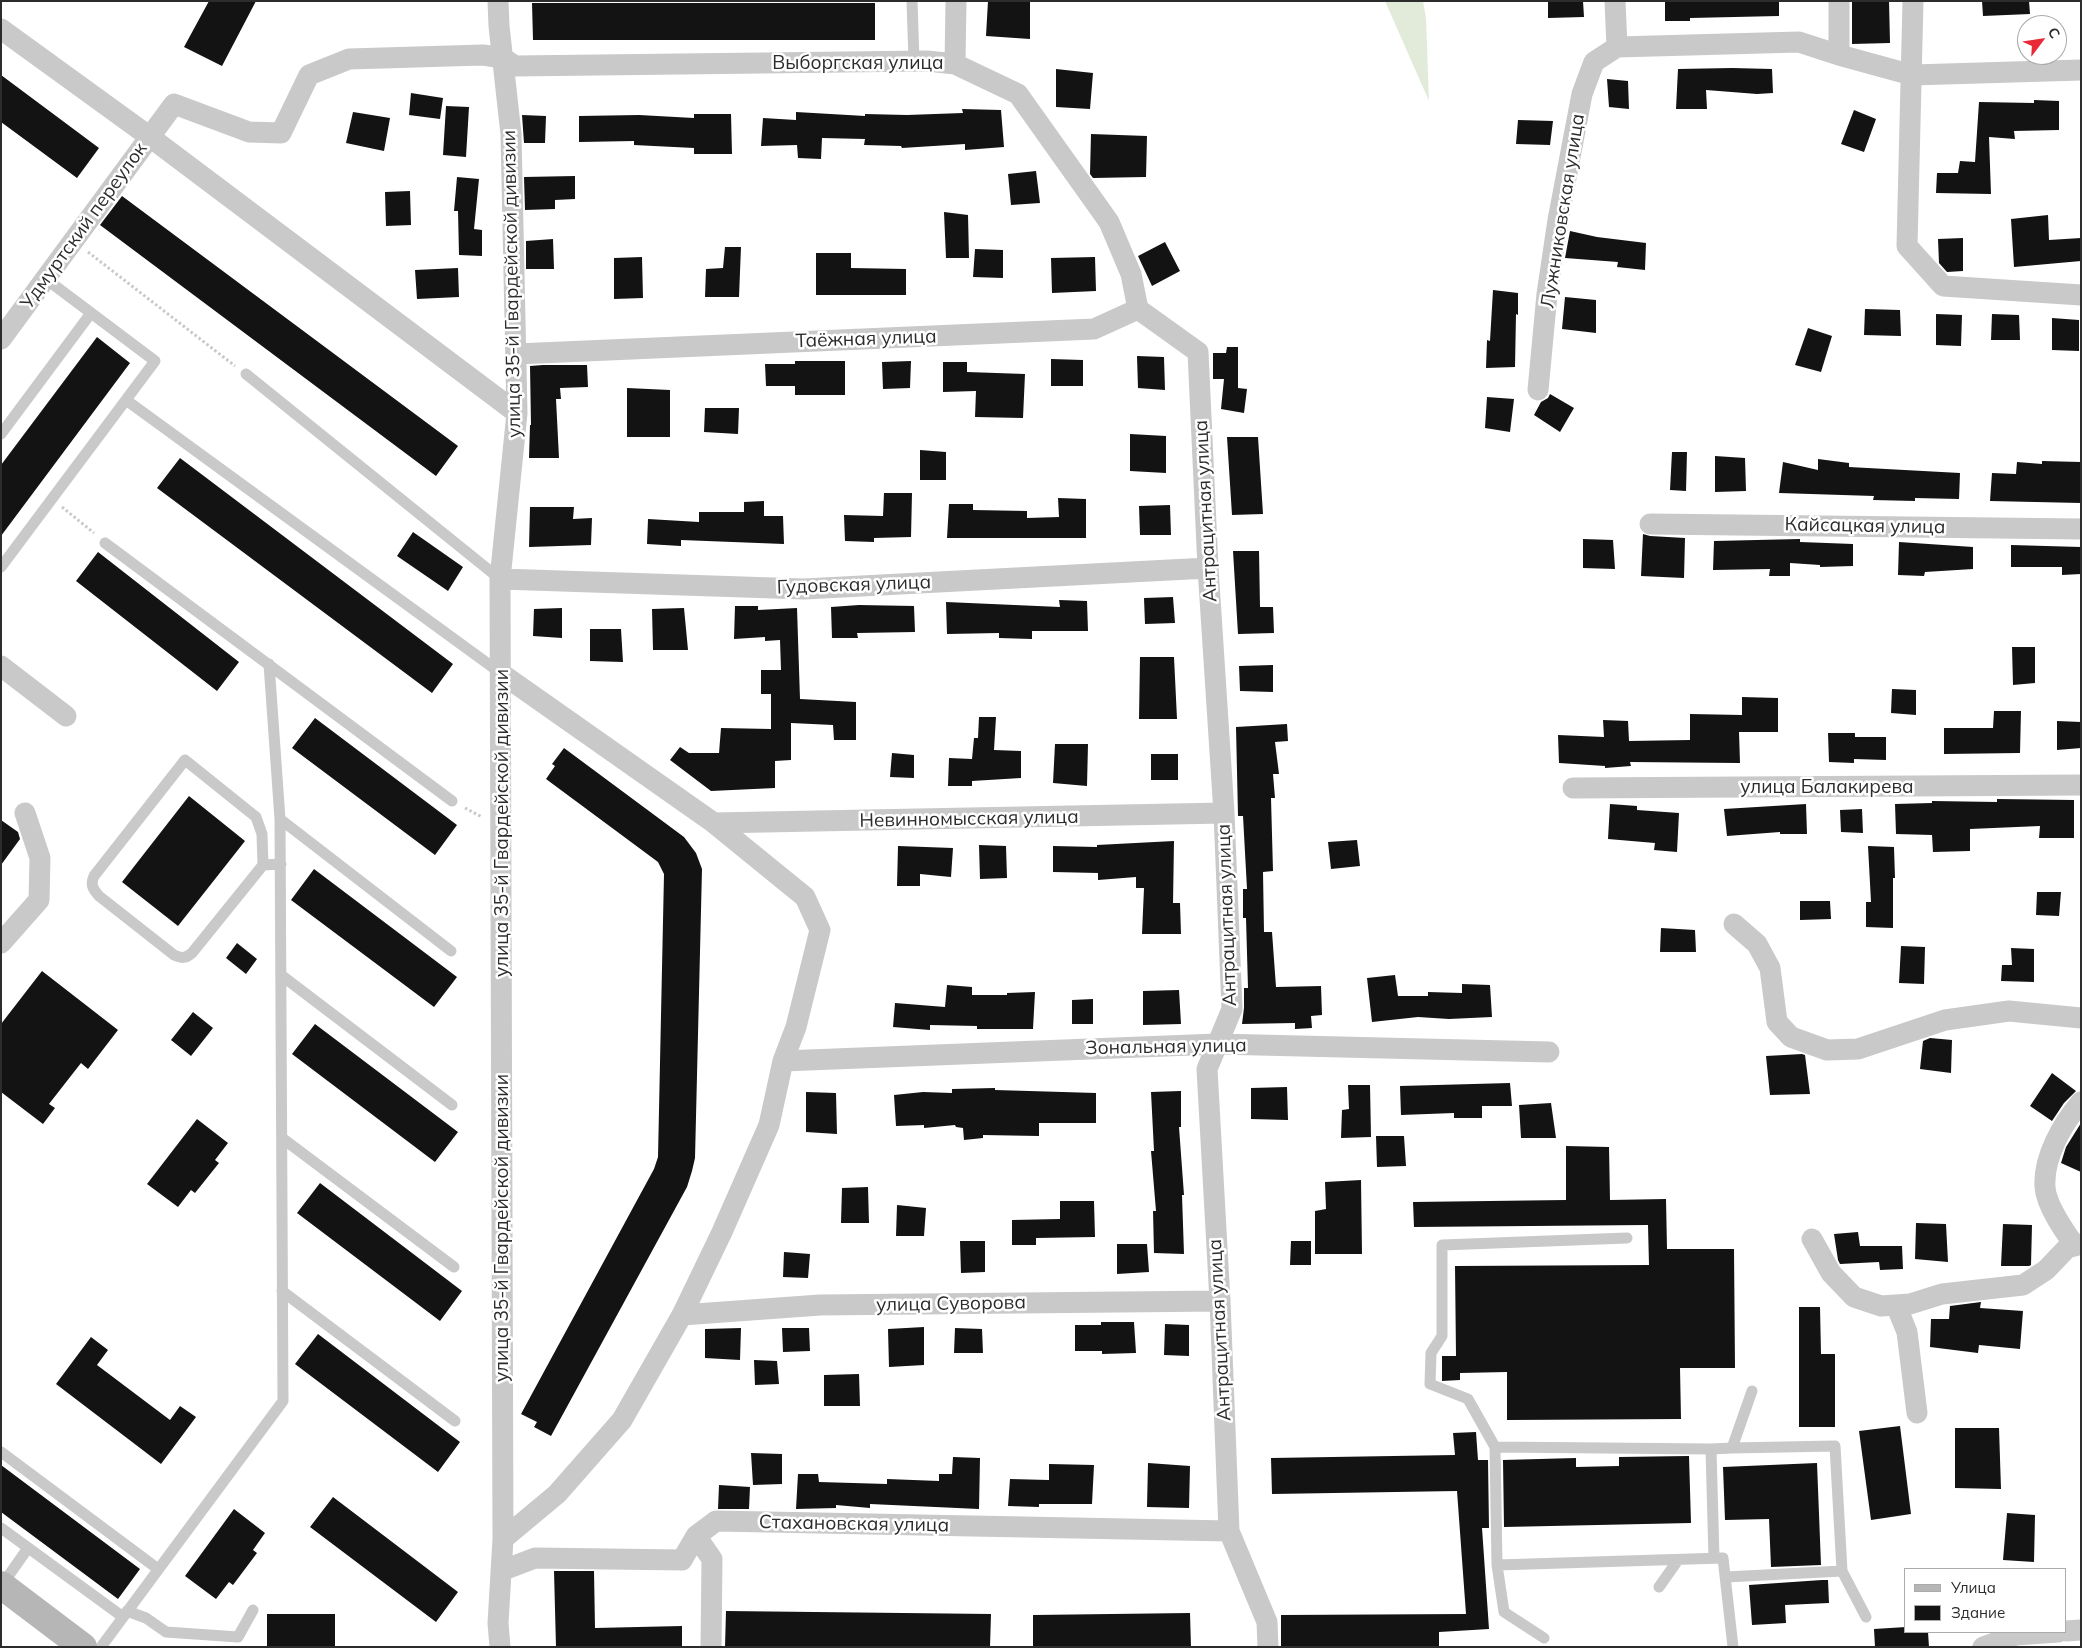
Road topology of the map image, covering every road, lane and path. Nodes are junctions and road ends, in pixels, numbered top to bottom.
1 (498, 1) edge
2 (912, 1) edge
3 (956, 1) edge
4 (1615, 1) edge
5 (1839, 1) edge
6 (1913, 1) edge
7 (1, 29) edge
8 (1617, 47) junction
9 (1839, 55) junction
10 (503, 58) junction
11 (914, 61) junction
12 (955, 64) junction
13 (2081, 70) edge
14 (1912, 74) junction
15 (150, 137) junction
16 (74, 241) junction
17 (46, 279) junction
18 (2081, 295) edge
19 (1138, 309) junction
20 (91, 313) junction
21 (1, 339) edge
22 (516, 354) junction
23 (246, 374) joint
24 (1538, 390) dead end
25 (126, 400) junction
26 (518, 413) junction
27 (1, 434) edge
28 (52, 499) junction
29 (1650, 524) dead end
30 (2081, 529) edge
31 (106, 543) joint
32 (1, 567) edge
33 (1208, 568) junction
34 (500, 579) junction
35 (269, 664) junction
36 (1, 666) edge
37 (502, 674) junction
38 (66, 716) dead end
39 (2081, 785) edge
40 (1573, 788) dead end
41 (452, 801) joint
42 (25, 813) dead end
43 (1224, 813) junction
44 (280, 819) junction
45 (714, 823) junction
46 (502, 828) junction
47 (281, 864) junction
48 (263, 865) junction
49 (1734, 924) dead end
50 (1, 943) edge
51 (452, 950) dead end
52 (281, 976) junction
53 (2081, 1018) edge
54 (1217, 1044) junction
55 (1549, 1052) dead end
56 (783, 1061) junction
57 (2081, 1102) edge
58 (452, 1105) dead end
59 (282, 1138) junction
60 (1627, 1238) dead end
61 (1812, 1239) dead end
62 (2078, 1245) edge
63 (454, 1267) dead end
64 (282, 1291) junction
65 (1220, 1301) junction
66 (1896, 1305) junction
67 (682, 1315) junction
68 (1752, 1391) dead end
69 (1917, 1413) dead end
70 (455, 1421) dead end
71 (1495, 1447) junction
72 (1732, 1448) junction
73 (1711, 1449) junction
74 (1, 1452) edge
75 (1, 1528) edge
76 (1229, 1531) junction
77 (696, 1536) junction
78 (503, 1538) junction
79 (28, 1548) junction
80 (1714, 1558) junction
81 (1678, 1560) junction
82 (1497, 1565) junction
83 (158, 1569) junction
84 (501, 1571) junction
85 (1842, 1571) junction
86 (1726, 1577) junction
87 (1, 1585) edge
88 (1659, 1587) dead end
89 (253, 1610) dead end
90 (125, 1614) junction
91 (1866, 1617) dead end
92 (2081, 1630) edge
93 (2067, 1631) edge
94 (2044, 1633) edge
95 (1544, 1638) dead end
96 (83, 1647) edge
97 (101, 1647) edge
98 (500, 1647) edge
99 (712, 1647) edge
100 (1268, 1647) edge
101 (1732, 1647) edge
102 (1983, 1647) edge

1 - 10 street, улица 35-й Гвардейской дивизии
2 - 11 lane
3 - 12 street
4 - 8 street
5 - 9 street
6 - 14 street
7 - 15 street
8 - 9 street
8 - 24 street, Лужниковская улица
9 - 14 street
10 - 11 street, Выборгская улица
10 - 15 street, Выборгская улица
10 - 22 street, улица 35-й Гвардейской дивизии
11 - 12 street, Выборгская улица
12 - 19 street, Выборгская улица
13 - 14 street
14 - 18 street
15 - 16 street, Удмуртский переулок
15 - 26 street
16 - 17 street, Удмуртский переулок
16 - 23 path
17 - 20 lane
17 - 21 street, Удмуртский переулок
19 - 22 street, Таёжная улица
19 - 33 street, Антрацитная улица
20 - 25 lane
20 - 27 lane
22 - 26 street, улица 35-й Гвардейской дивизии
23 - 34 lane
25 - 28 lane
25 - 37 lane
26 - 34 street, улица 35-й Гвардейской дивизии
28 - 31 path
28 - 32 lane
29 - 30 street, Кайсацкая улица
31 - 35 lane
33 - 34 street, Гудовская улица
33 - 43 street, Антрацитная улица
34 - 37 street, улица 35-й Гвардейской дивизии
35 - 41 lane
35 - 44 lane
36 - 38 street
37 - 45 street
37 - 46 street, улица 35-й Гвардейской дивизии
39 - 40 street, улица Балакирева
41 - 46 path
42 - 50 street
43 - 45 street, Невинномысская улица
43 - 54 street, Антрацитная улица
44 - 47 lane
44 - 51 lane
45 - 56 street
46 - 78 street, улица 35-й Гвардейской дивизии
47 - 48 lane
47 - 52 lane
48 - 48 lane
49 - 53 street
52 - 58 lane
52 - 59 lane
54 - 55 street, Зональная улица
54 - 56 street, Зональная улица
54 - 65 street, Антрацитная улица
56 - 67 street
57 - 62 street
59 - 63 lane
59 - 64 lane
60 - 71 lane
61 - 66 street
62 - 66 street
64 - 70 lane
64 - 83 lane
65 - 67 street, улица Суворова
65 - 76 street, Антрацитная улица
66 - 69 street
67 - 78 street
68 - 72 lane
71 - 73 lane
71 - 82 lane
72 - 73 lane
72 - 85 lane
73 - 80 lane
74 - 83 lane
75 - 79 lane
76 - 77 street, Стахановская улица
76 - 100 street, Антрацитная улица
77 - 84 street, Стахановская улица
77 - 99 street
78 - 84 street, улица 35-й Гвардейской дивизии
79 - 87 lane
79 - 90 lane
80 - 81 lane
80 - 86 lane
81 - 82 lane
81 - 88 lane
82 - 95 lane
83 - 90 lane
84 - 98 street, улица 35-й Гвардейской дивизии
85 - 86 lane
85 - 91 lane
86 - 101 lane
87 - 96 street
89 - 90 lane
90 - 97 lane
92 - 93 street
94 - 102 street

